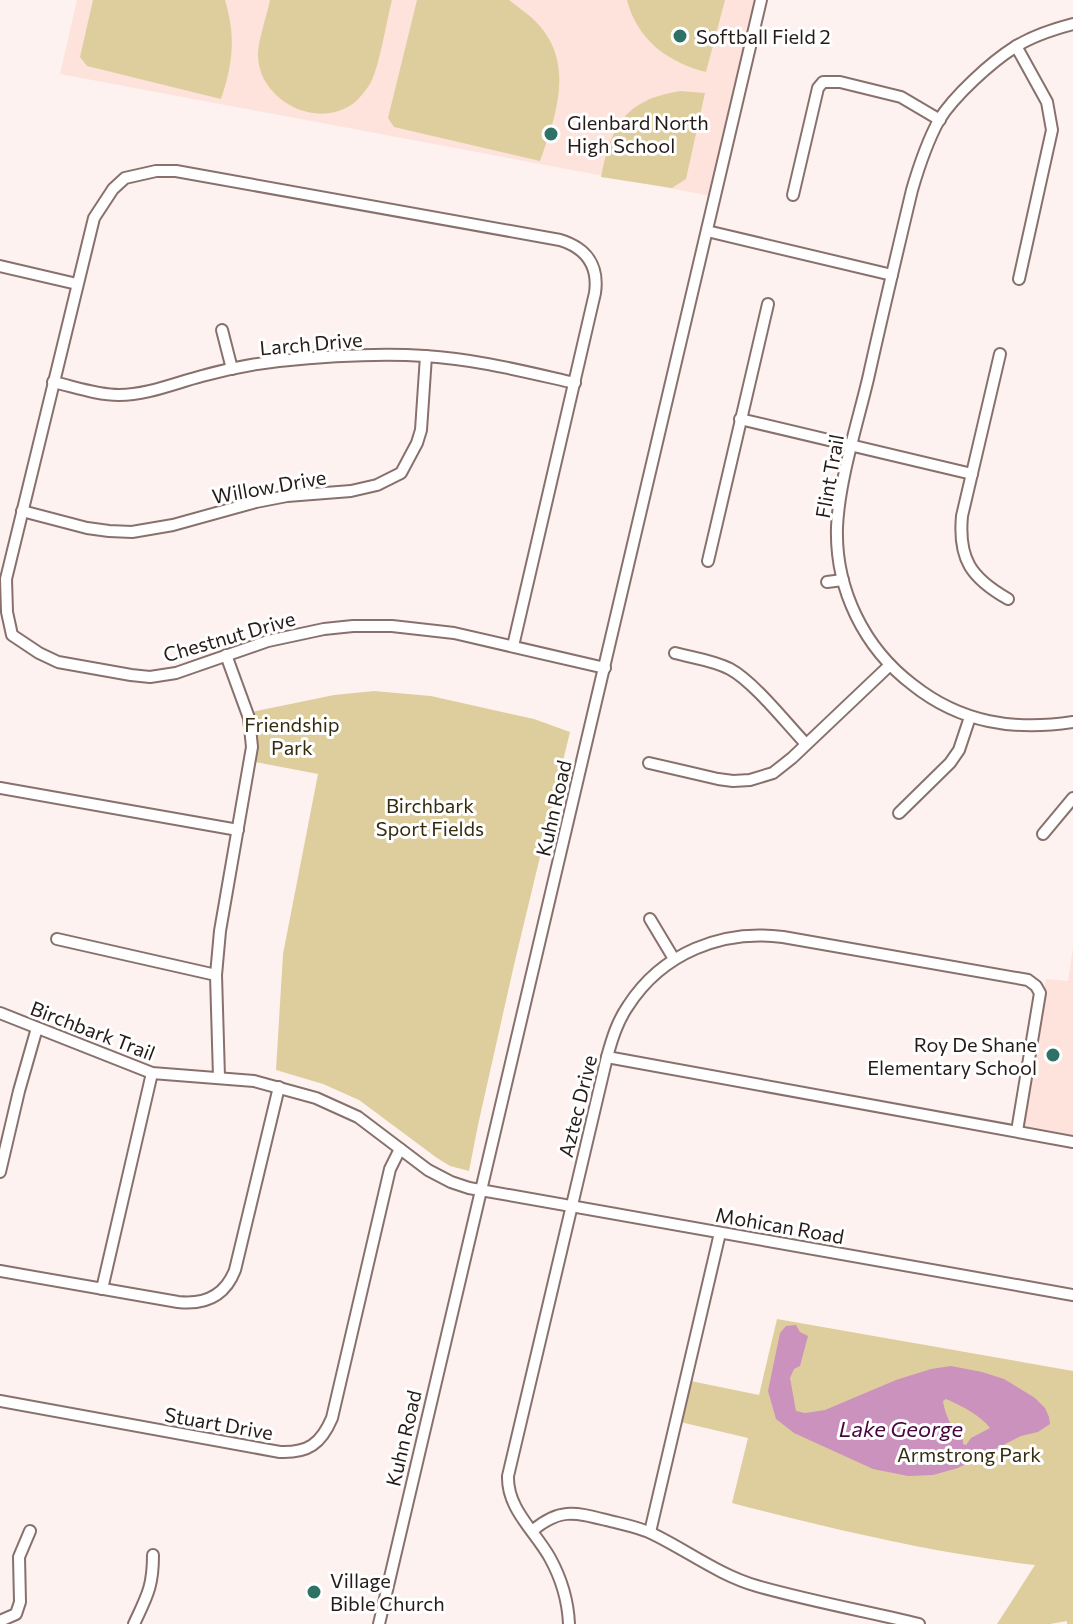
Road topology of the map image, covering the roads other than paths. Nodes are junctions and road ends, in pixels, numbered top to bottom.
1 (761, 0) edge
2 (1073, 24) edge
3 (1016, 46) junction
4 (940, 120) junction
5 (793, 195) dead end
6 (707, 231) junction
7 (0, 266) edge
8 (892, 275) junction
9 (1019, 279) dead end
10 (77, 284) junction
11 (768, 304) dead end
12 (222, 330) dead end
13 (1000, 354) dead end
14 (426, 356) junction
15 (232, 369) junction
16 (53, 382) junction
17 (575, 383) junction
18 (740, 419) junction
19 (852, 446) junction
20 (972, 474) junction
21 (22, 511) junction
22 (708, 561) dead end
23 (843, 580) junction
24 (827, 582) dead end
25 (1008, 599) dead end
26 (513, 646) junction
27 (675, 653) dead end
28 (226, 655) junction
29 (890, 665) junction
30 (605, 668) junction
31 (970, 717) junction
32 (1073, 722) edge
33 (806, 744) junction
34 (649, 763) dead end
35 (0, 788) edge
36 (1073, 798) edge
37 (899, 813) dead end
38 (238, 830) junction
39 (1043, 834) dead end
40 (650, 919) dead end
41 (57, 939) dead end
42 (674, 959) junction
43 (216, 975) junction
44 (0, 1013) edge
45 (37, 1028) junction
46 (607, 1057) junction
47 (152, 1073) junction
48 (219, 1077) junction
49 (279, 1087) junction
50 (1017, 1131) junction
51 (1073, 1142) edge
52 (400, 1149) junction
53 (0, 1172) edge
54 (482, 1190) junction
55 (571, 1206) junction
56 (720, 1233) junction
57 (0, 1271) edge
58 (102, 1289) junction
59 (1073, 1295) edge
60 (0, 1401) edge
61 (30, 1531) dead end
62 (532, 1531) junction
63 (650, 1532) junction
64 (153, 1555) dead end
65 (17, 1619) edge
66 (0, 1621) edge
67 (134, 1624) edge
68 (379, 1624) edge
69 (569, 1624) edge
70 (919, 1624) edge

1 - 6 street, Kuhn Road
2 - 3 street, Flint Trail
3 - 4 street, Flint Trail
3 - 9 street
4 - 5 street
4 - 8 street, Flint Trail
6 - 8 street
6 - 30 street, Kuhn Road
7 - 10 street
8 - 19 street, Flint Trail
10 - 16 street
10 - 17 street
11 - 18 street
12 - 15 street
13 - 20 street
14 - 15 street, Larch Drive
14 - 17 street, Larch Drive
14 - 21 street, Willow Drive
15 - 16 street, Larch Drive
16 - 21 street
17 - 26 street
18 - 19 street
18 - 22 street
19 - 20 street
19 - 23 street, Flint Trail
20 - 25 street
21 - 28 street, Chestnut Drive
23 - 24 street
23 - 29 street, Flint Trail
26 - 28 street, Chestnut Drive
26 - 30 street, Chestnut Drive
27 - 33 street
28 - 38 street
29 - 31 street, Flint Trail
29 - 33 street
30 - 54 street, Kuhn Road
31 - 32 street, Flint Trail
31 - 37 street
33 - 34 street
35 - 38 street
36 - 39 street
38 - 43 street
40 - 42 street
41 - 43 street
42 - 46 street, Aztec Drive
42 - 50 street, Aztec Drive
43 - 48 street
44 - 45 street, Birchbark Trail
45 - 47 street, Birchbark Trail
45 - 53 street
46 - 50 street
46 - 55 street, Aztec Drive
47 - 48 street, Birchbark Trail
47 - 58 street
48 - 49 street, Birchbark Trail
49 - 52 street, Birchbark Trail
49 - 58 street
50 - 51 street
52 - 54 street, Birchbark Trail
52 - 60 street, Stuart Drive
54 - 55 street, Mohican Road
54 - 68 street, Kuhn Road
55 - 56 street, Mohican Road
55 - 62 street, Aztec Drive
56 - 59 street, Mohican Road
56 - 63 street
57 - 58 street
61 - 65 street
62 - 63 street
62 - 69 street, Aztec Drive
63 - 70 street
64 - 67 street
65 - 66 street

